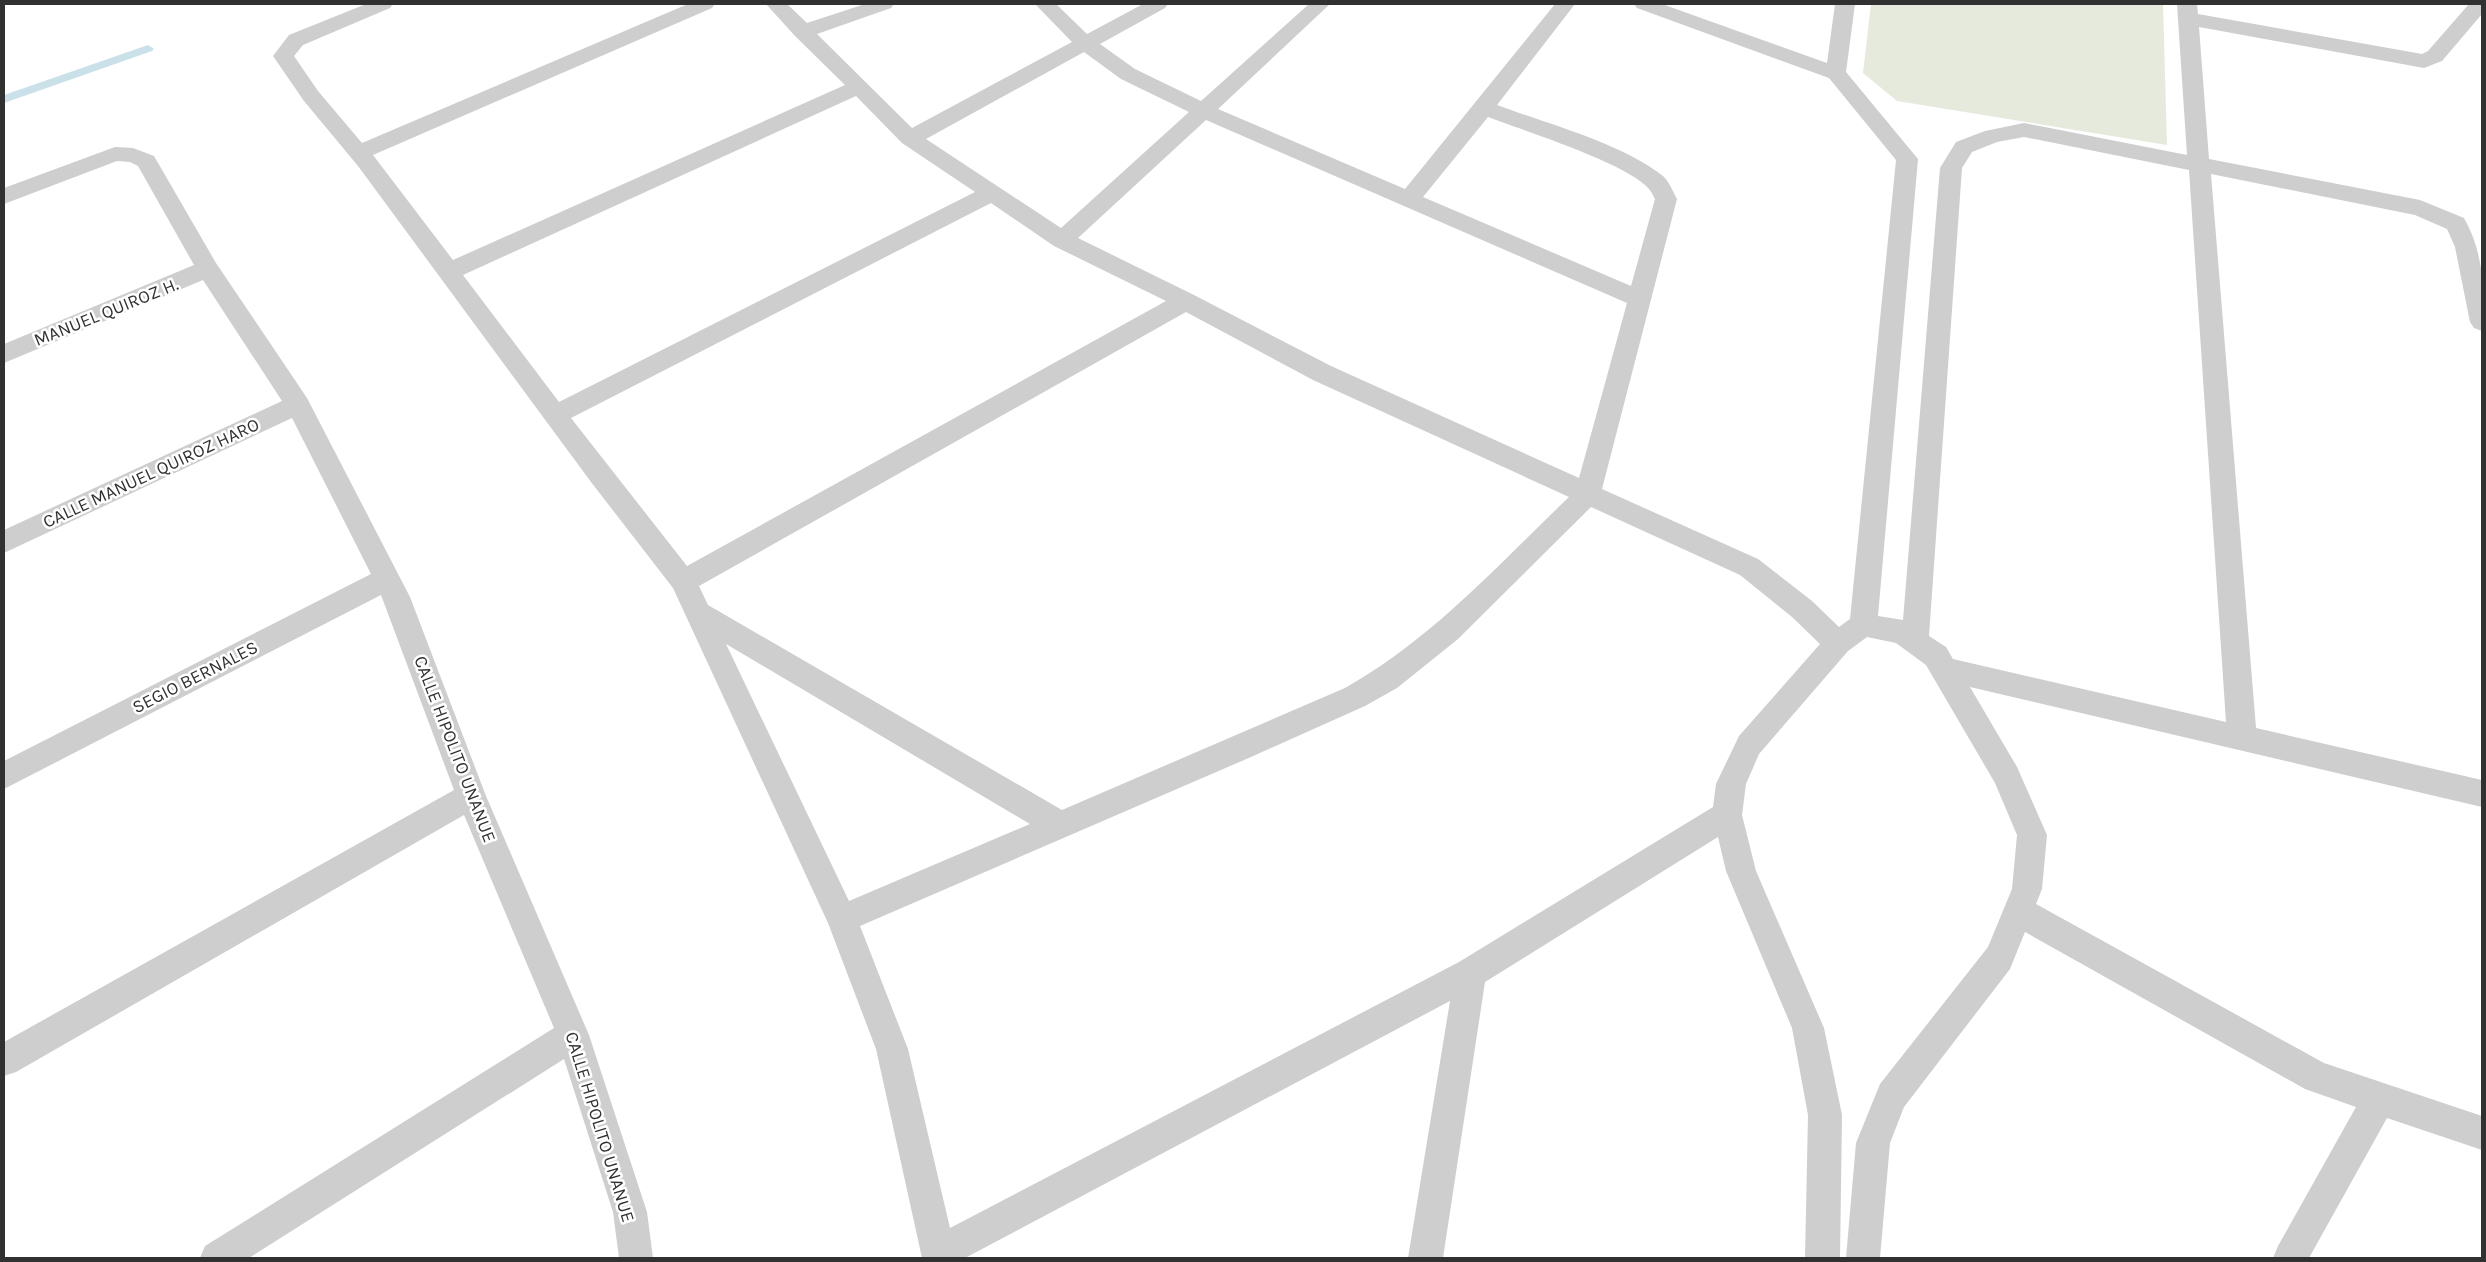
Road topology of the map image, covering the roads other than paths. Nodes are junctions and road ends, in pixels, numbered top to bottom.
1 (383, 4) edge
2 (705, 4) edge
3 (776, 4) edge
4 (884, 4) edge
5 (1045, 4) edge
6 (1158, 4) edge
7 (1320, 4) edge
8 (1565, 4) edge
9 (1644, 4) edge
10 (1845, 4) edge
11 (2480, 4) edge
12 (2187, 12) edge
13 (802, 32) junction
14 (1085, 43) junction
15 (1836, 73) junction
16 (858, 87) junction
17 (1484, 108) junction
18 (1203, 111) junction
19 (910, 138) junction
20 (358, 152) junction
21 (2197, 164) junction
22 (992, 193) junction
23 (4, 196) edge
24 (1409, 199) junction
25 (1062, 240) junction
26 (208, 269) junction
27 (448, 272) junction
28 (1640, 299) junction
29 (1186, 301) junction
30 (2482, 322) edge
31 (4, 354) edge
32 (298, 405) junction
33 (555, 415) junction
34 (1588, 494) junction
35 (4, 542) edge
36 (386, 579) junction
37 (683, 581) junction
38 (698, 613) junction
39 (1864, 625) junction
40 (1916, 642) junction
41 (1838, 643) junction
42 (1944, 669) junction
43 (2242, 738) junction
44 (4, 776) edge
45 (2482, 794) edge
46 (471, 796) junction
47 (1727, 815) junction
48 (1062, 826) junction
49 (2018, 911) junction
50 (842, 919) junction
51 (1470, 973) junction
52 (573, 1035) junction
53 (4, 1060) edge
54 (2380, 1098) junction
55 (2482, 1133) edge
56 (939, 1256) edge
57 (216, 1258) edge
58 (636, 1258) edge
59 (1426, 1258) edge
60 (1823, 1258) edge
61 (1863, 1258) edge
62 (2290, 1258) edge

1 - 20 street
2 - 20 street
3 - 13 street
4 - 13 street
5 - 14 street
6 - 14 street
7 - 18 street
8 - 17 street
9 - 15 street
10 - 15 street
11 - 12 street
12 - 21 street
13 - 16 street
14 - 18 street
14 - 19 street
15 - 39 street
16 - 19 street
16 - 27 street
17 - 24 street
17 - 28 street
18 - 24 street
18 - 25 street
19 - 22 street
20 - 27 street
21 - 30 street
21 - 40 street
21 - 43 street
22 - 25 street
22 - 33 street
23 - 26 street, CALLE HIPOLITO UNANUE
24 - 28 street
25 - 29 street
26 - 31 street, MANUEL QUIROZ H.
26 - 32 street, CALLE HIPOLITO UNANUE
27 - 33 street
28 - 34 street
29 - 34 street
29 - 37 street
32 - 35 street, CALLE MANUEL QUIROZ HARO
32 - 36 street, CALLE HIPOLITO UNANUE
33 - 37 street
34 - 41 street
34 - 48 street
36 - 44 street, SEGIO BERNALES
36 - 46 street, CALLE HIPOLITO UNANUE
37 - 38 street
38 - 48 street
38 - 50 street
39 - 40 street
39 - 41 street
40 - 42 street
41 - 47 street
42 - 43 street
42 - 49 street
43 - 45 street
46 - 52 street, CALLE HIPOLITO UNANUE
46 - 53 street
47 - 51 street
47 - 60 street
48 - 50 street
49 - 54 street
49 - 61 street
50 - 56 street
51 - 56 street
51 - 59 street
52 - 57 street
52 - 58 street, CALLE HIPOLITO UNANUE
54 - 55 street
54 - 62 street

